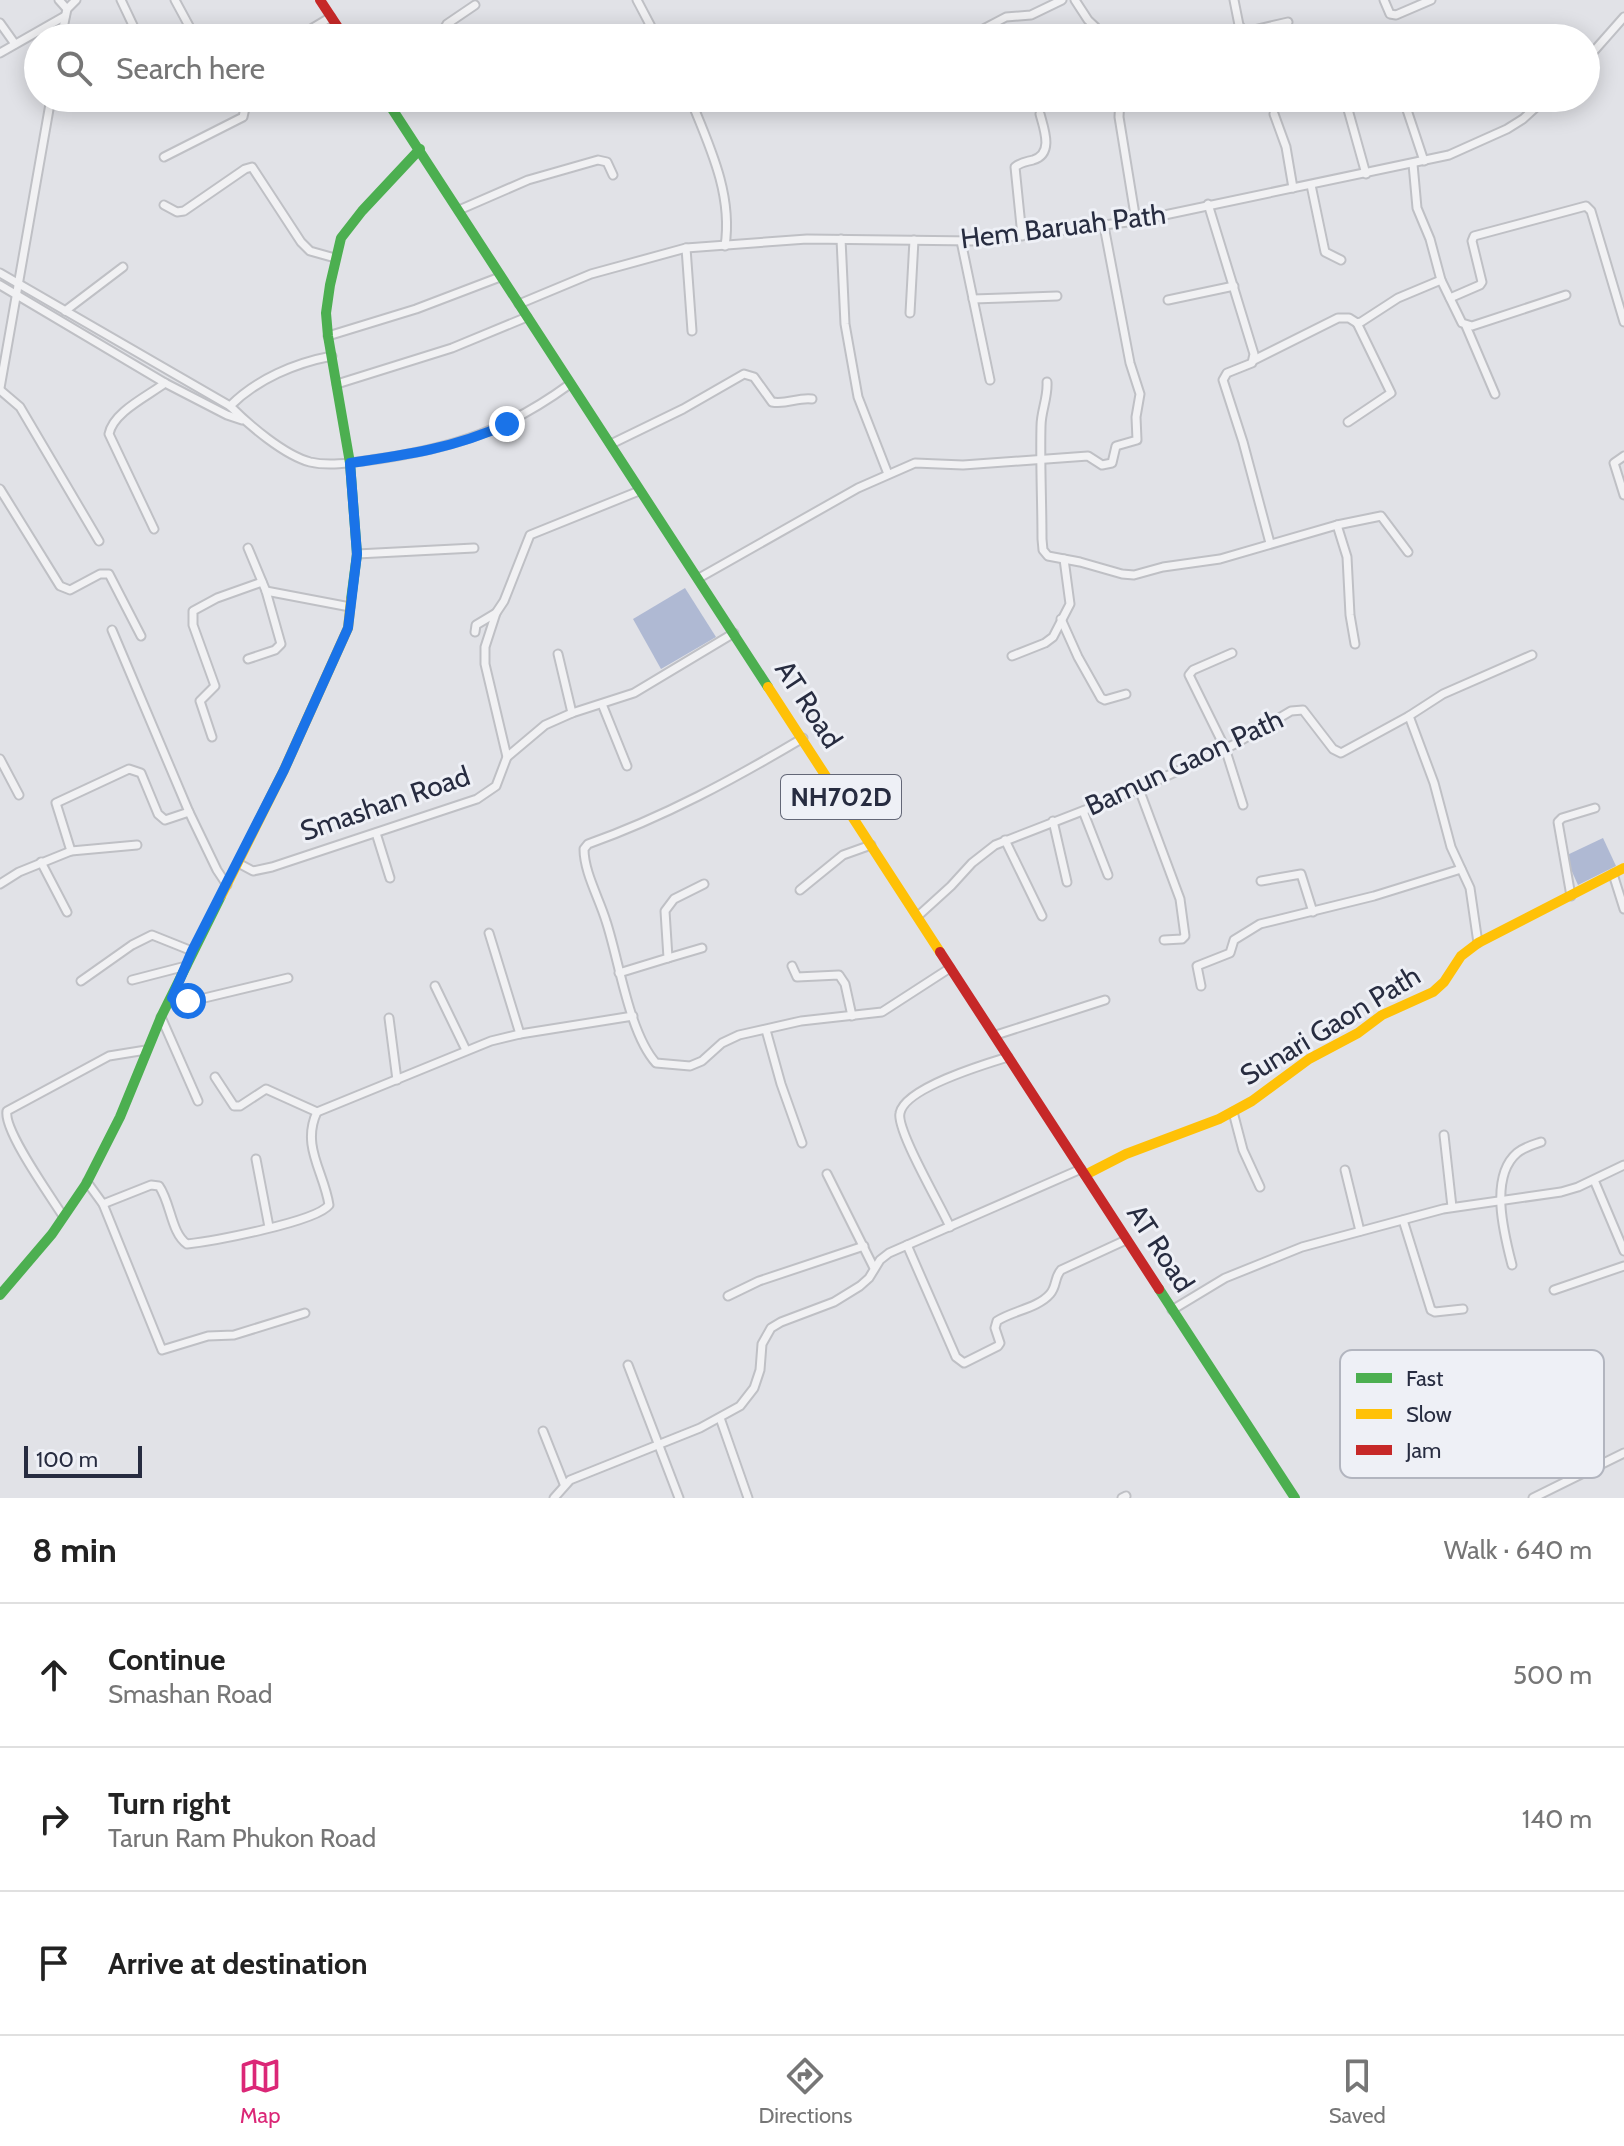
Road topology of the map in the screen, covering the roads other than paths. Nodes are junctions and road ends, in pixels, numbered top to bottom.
1 (59, 0) edge
2 (76, 0) edge
3 (121, 0) edge
4 (175, 0) edge
5 (320, 0) edge
6 (637, 0) edge
7 (1062, 0) edge
8 (1075, 0) edge
9 (1234, 0) edge
10 (1384, 0) edge
11 (1431, 0) edge
12 (475, 5) dead end
13 (66, 13) junction
14 (331, 17) junction
15 (1624, 17) edge
16 (1288, 22) dead end
17 (0, 23) edge
18 (48, 24) edge
19 (64, 24) edge
20 (132, 24) edge
21 (188, 24) edge
22 (319, 24) edge
23 (336, 24) edge
24 (447, 24) edge
25 (650, 24) edge
26 (993, 24) edge
27 (1092, 24) edge
28 (1239, 24) edge
29 (1279, 24) edge
30 (24, 39) edge
31 (15, 44) junction
32 (1600, 44) edge
33 (0, 53) edge
34 (49, 112) edge
35 (244, 112) edge
36 (395, 112) edge
37 (695, 112) edge
38 (1120, 112) edge
39 (1349, 112) edge
40 (1408, 112) edge
41 (1531, 112) edge
42 (1040, 114) dead end
43 (1274, 114) dead end
44 (420, 149) junction
45 (164, 157) dead end
46 (1424, 161) junction
47 (1413, 164) junction
48 (1366, 174) junction
49 (613, 175) dead end
50 (1311, 185) junction
51 (1293, 188) junction
52 (1208, 204) junction
53 (164, 205) dead end
54 (459, 210) junction
55 (1136, 221) junction
56 (1104, 226) junction
57 (1022, 236) junction
58 (841, 239) junction
59 (914, 240) junction
60 (961, 241) junction
61 (725, 246) junction
62 (686, 248) junction
63 (335, 258) junction
64 (1341, 260) dead end
65 (123, 267) dead end
66 (0, 273) edge
67 (501, 276) junction
68 (1441, 280) junction
69 (0, 285) edge
70 (18, 286) junction
71 (1234, 286) junction
72 (1566, 295) dead end
73 (17, 296) junction
74 (1057, 296) dead end
75 (1450, 298) junction
76 (973, 299) junction
77 (1168, 300) dead end
78 (519, 304) junction
79 (65, 311) junction
80 (910, 313) dead end
81 (528, 317) junction
82 (1624, 322) edge
83 (1357, 323) junction
84 (1466, 326) junction
85 (692, 331) dead end
86 (328, 336) junction
87 (332, 356) junction
88 (1254, 360) junction
89 (990, 380) dead end
90 (1047, 382) dead end
91 (165, 383) junction
92 (337, 384) junction
93 (571, 384) junction
94 (0, 389) edge
95 (1495, 394) dead end
96 (812, 399) dead end
97 (230, 406) junction
98 (244, 421) junction
99 (1348, 422) dead end
100 (611, 444) junction
101 (1624, 456) edge
102 (1041, 459) junction
103 (350, 463) junction
104 (888, 474) junction
105 (0, 489) edge
106 (641, 490) junction
107 (1624, 495) edge
108 (1337, 525) junction
109 (154, 529) dead end
110 (99, 541) dead end
111 (1270, 543) junction
112 (248, 548) dead end
113 (474, 548) dead end
114 (1408, 552) dead end
115 (357, 554) junction
116 (1064, 559) junction
117 (699, 578) junction
118 (262, 582) junction
119 (266, 591) junction
120 (350, 607) junction
121 (496, 613) junction
122 (1061, 619) junction
123 (112, 630) dead end
124 (475, 632) dead end
125 (734, 633) junction
126 (141, 636) dead end
127 (1355, 644) dead end
128 (1232, 653) dead end
129 (558, 654) dead end
130 (1532, 655) dead end
131 (1012, 656) dead end
132 (248, 659) dead end
133 (1126, 694) dead end
134 (602, 704) junction
135 (572, 713) junction
136 (1409, 716) junction
137 (212, 737) dead end
138 (803, 738) junction
139 (1225, 748) junction
140 (507, 757) junction
141 (0, 759) edge
142 (627, 766) dead end
143 (1139, 789) junction
144 (19, 795) dead end
145 (1243, 805) dead end
146 (1595, 808) dead end
147 (1083, 811) junction
148 (189, 812) junction
149 (1053, 821) junction
150 (376, 833) junction
151 (1005, 840) junction
152 (137, 845) dead end
153 (872, 845) junction
154 (71, 851) junction
155 (41, 862) junction
156 (238, 863) junction
157 (1624, 868) edge
158 (1461, 869) junction
159 (1613, 874) junction
160 (1108, 875) dead end
161 (390, 878) dead end
162 (1261, 881) dead end
163 (1067, 882) dead end
164 (0, 884) edge
165 (704, 884) dead end
166 (227, 885) junction
167 (800, 890) dead end
168 (1571, 896) junction
169 (1624, 909) edge
170 (67, 912) dead end
171 (1313, 912) junction
172 (918, 916) junction
173 (1042, 916) dead end
174 (489, 933) dead end
175 (1164, 940) dead end
176 (1478, 943) junction
177 (702, 948) dead end
178 (192, 951) junction
179 (668, 958) junction
180 (186, 966) junction
181 (792, 966) dead end
182 (950, 968) junction
183 (619, 973) junction
184 (288, 978) dead end
185 (132, 980) dead end
186 (81, 981) dead end
187 (435, 986) dead end
188 (1201, 986) dead end
189 (172, 998) junction
190 (1105, 1000) dead end
191 (633, 1016) junction
192 (852, 1016) junction
193 (161, 1017) junction
194 (389, 1018) dead end
195 (766, 1030) junction
196 (520, 1034) junction
197 (996, 1035) junction
198 (146, 1050) junction
199 (466, 1050) junction
200 (1010, 1056) junction
201 (215, 1077) dead end
202 (397, 1080) junction
203 (198, 1101) dead end
204 (317, 1112) junction
205 (1233, 1112) junction
206 (1444, 1135) dead end
207 (1541, 1142) dead end
208 (802, 1143) dead end
209 (256, 1159) dead end
210 (1624, 1165) edge
211 (1345, 1170) dead end
212 (1083, 1172) junction
213 (827, 1174) dead end
214 (1594, 1180) junction
215 (87, 1182) junction
216 (1260, 1187) dead end
217 (1501, 1200) junction
218 (103, 1204) junction
219 (1452, 1207) junction
220 (63, 1216) junction
221 (1403, 1220) junction
222 (269, 1227) junction
223 (950, 1227) junction
224 (1360, 1231) junction
225 (1126, 1240) junction
226 (907, 1245) junction
227 (864, 1246) junction
228 (1624, 1251) edge
229 (1512, 1265) dead end
230 (1624, 1266) edge
231 (874, 1268) junction
232 (1554, 1290) dead end
233 (0, 1295) edge
234 (728, 1296) dead end
235 (1463, 1309) dead end
236 (1172, 1310) junction
237 (305, 1313) dead end
238 (628, 1365) dead end
239 (720, 1418) junction
240 (543, 1431) dead end
241 (657, 1443) junction
242 (1624, 1453) edge
243 (1604, 1463) edge
244 (1573, 1478) edge
245 (564, 1484) junction
246 (554, 1498) edge
247 (679, 1498) edge
248 (748, 1498) edge
249 (1295, 1498) edge
250 (1533, 1498) edge

1 - 13 street
2 - 13 street
3 - 20 street
4 - 21 street
5 - 14 main road
6 - 25 street
7 - 26 street
8 - 27 street
9 - 28 street
10 - 11 street
12 - 24 street
13 - 18 street
13 - 19 street
14 - 22 street
14 - 23 main road
15 - 32 street
16 - 29 street
17 - 31 street
30 - 31 street
31 - 33 street
34 - 70 street
35 - 45 street
36 - 44 main road, AT Road / NH702D
37 - 61 street
38 - 55 street
39 - 48 street
40 - 46 street
41 - 46 street, Hem Baruah Path
42 - 57 street
43 - 51 street
44 - 54 main road, AT Road / NH702D
44 - 63 main road, Smashan Road
46 - 47 street, Hem Baruah Path
47 - 48 street, Hem Baruah Path
47 - 68 street
48 - 50 street, Hem Baruah Path
49 - 54 street
50 - 51 street, Hem Baruah Path
50 - 64 street
51 - 52 street, Hem Baruah Path
52 - 55 street, Hem Baruah Path
52 - 71 street
53 - 63 street
54 - 67 main road, AT Road / NH702D
55 - 56 street, Hem Baruah Path
56 - 57 street, Hem Baruah Path
56 - 102 street
57 - 60 street, Hem Baruah Path
58 - 59 street, Hem Baruah Path
58 - 61 street, Hem Baruah Path
58 - 104 street
59 - 60 street, Hem Baruah Path
59 - 80 street
60 - 76 street
61 - 62 street, Hem Baruah Path
62 - 78 street, Hem Baruah Path
62 - 85 street
63 - 86 main road, Smashan Road
65 - 79 street
66 - 70 street
67 - 78 main road, AT Road / NH702D
67 - 86 street
68 - 75 street
68 - 83 street
69 - 73 street
70 - 73 street
70 - 79 street
71 - 77 street
71 - 88 street
72 - 84 street
73 - 91 street
73 - 94 street
74 - 76 street
75 - 82 street
75 - 84 street
76 - 89 street
78 - 81 main road, AT Road / NH702D
79 - 97 street
81 - 92 street
81 - 93 main road, AT Road / NH702D
83 - 88 street
83 - 99 street
84 - 95 street
86 - 87 main road, Smashan Road
87 - 92 main road, Smashan Road
87 - 97 street
88 - 111 street
90 - 102 street
91 - 98 street
91 - 109 street
92 - 103 main road, Smashan Road
93 - 100 main road, AT Road / NH702D
93 - 103 street
94 - 110 street
96 - 100 street
97 - 98 street
98 - 103 street
100 - 106 main road, AT Road / NH702D
101 - 107 street
102 - 104 street
102 - 116 street
103 - 115 main road, Smashan Road
104 - 117 street
105 - 126 street
106 - 117 main road, AT Road / NH702D
106 - 121 street
108 - 111 street
108 - 114 street
108 - 127 street
111 - 116 street
112 - 118 street
113 - 115 street
115 - 120 main road, Smashan Road
116 - 122 street
117 - 125 main road, AT Road / NH702D
118 - 119 street
118 - 137 street
119 - 120 street
119 - 132 street
120 - 156 main road, Smashan Road
121 - 124 street
121 - 140 street
122 - 131 street
122 - 133 street
123 - 148 street
125 - 134 street, Smashan Road
125 - 138 main road, AT Road / NH702D
128 - 139 street
129 - 135 street
130 - 136 street
134 - 135 street, Smashan Road
134 - 142 street
135 - 140 street, Smashan Road
136 - 139 street, Bamun Gaon Path
136 - 158 street
138 - 153 main road, AT Road / NH702D
138 - 183 street
139 - 143 street, Bamun Gaon Path
139 - 145 street
140 - 150 street, Smashan Road
141 - 144 street
143 - 147 street, Bamun Gaon Path
143 - 175 street
146 - 168 street
147 - 149 street, Bamun Gaon Path
147 - 160 street
148 - 154 street
148 - 166 street
149 - 151 street, Bamun Gaon Path
149 - 163 street
150 - 156 street, Smashan Road
150 - 161 street
151 - 172 street, Bamun Gaon Path
151 - 173 street
152 - 154 street
153 - 167 street
153 - 172 main road, AT Road / NH702D
154 - 155 street
155 - 164 street
155 - 170 street
156 - 166 main road, Smashan Road
157 - 159 main road, Sunari Gaon Path
158 - 171 street
158 - 176 street
159 - 168 main road, Sunari Gaon Path
159 - 169 street
162 - 171 street
165 - 179 street
166 - 178 main road, Smashan Road
168 - 176 main road, Sunari Gaon Path
171 - 188 street
172 - 182 main road, AT Road / NH702D
174 - 196 street
176 - 205 main road, Sunari Gaon Path
177 - 179 street
178 - 180 main road, Smashan Road
178 - 186 street
179 - 183 street
180 - 185 street
180 - 189 main road, Smashan Road
181 - 192 street
182 - 192 street
182 - 197 main road, AT Road / NH702D
183 - 191 street
184 - 189 street
187 - 199 street
189 - 193 main road, Smashan Road
190 - 197 street
191 - 195 street
191 - 196 street
192 - 195 street
193 - 198 main road, Smashan Road
193 - 203 street
194 - 202 street
195 - 208 street
196 - 199 street
197 - 200 main road, AT Road / NH702D
198 - 215 main road, Smashan Road
198 - 220 street
199 - 202 street
200 - 212 main road, AT Road / NH702D
200 - 223 street
201 - 204 street
202 - 204 street
204 - 222 street
205 - 212 main road, Sunari Gaon Path
205 - 216 street
206 - 219 street
207 - 217 street
209 - 222 street
210 - 214 street
211 - 224 street
212 - 223 street
212 - 225 main road, AT Road / NH702D
213 - 227 street
214 - 217 street
214 - 228 street
215 - 218 street
215 - 220 main road, Smashan Road
217 - 219 street
217 - 229 street
218 - 222 street
218 - 237 street
219 - 221 street
220 - 233 main road, Smashan Road
221 - 224 street
221 - 235 street
223 - 226 street
224 - 236 street
225 - 226 street
225 - 236 main road, AT Road / NH702D
226 - 231 street
227 - 231 street
227 - 234 street
230 - 232 street
231 - 239 street
236 - 249 main road, AT Road / NH702D
238 - 241 street
239 - 241 street
239 - 248 street
240 - 245 street
241 - 245 street
241 - 247 street
242 - 243 street
244 - 250 street
245 - 246 street

